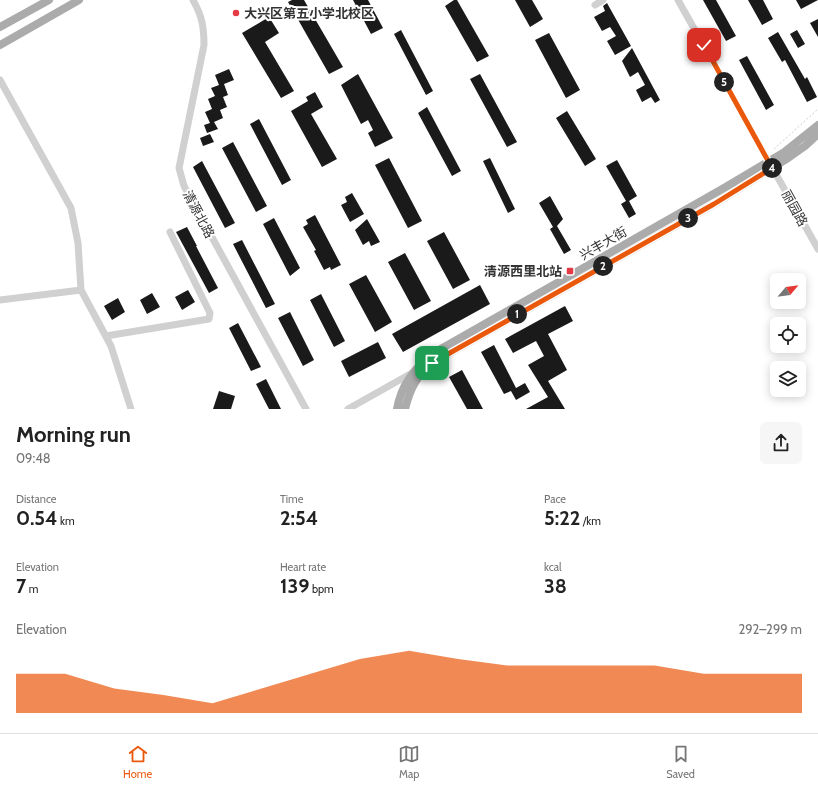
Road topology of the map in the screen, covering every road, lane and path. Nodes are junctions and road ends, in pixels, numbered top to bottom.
1 (49, 0) edge
2 (79, 0) edge
3 (193, 0) edge
4 (603, 0) edge
5 (678, 0) edge
6 (595, 5) dead end
7 (0, 28) edge
8 (0, 45) edge
9 (0, 80) edge
10 (818, 109) edge
11 (818, 125) edge
12 (818, 134) edge
13 (770, 165) junction
14 (170, 232) dead end
15 (818, 249) edge
16 (81, 290) junction
17 (0, 300) edge
18 (106, 336) junction
19 (412, 373) junction
20 (131, 409) edge
21 (306, 409) edge
22 (348, 409) edge
23 (397, 409) edge
24 (405, 409) edge

1 - 7 main road
2 - 8 main road
3 - 21 street, 清源北路
4 - 6 street
5 - 13 street, 丽园路
9 - 16 street
10 - 13 path
11 - 13 main road, 兴丰大街
12 - 13 main road, 兴丰大街
13 - 15 street, 丽园路
13 - 19 main road, 兴丰大街
13 - 24 main road, 兴丰大街
14 - 18 street
16 - 17 street
16 - 18 street
18 - 20 street
19 - 22 street
19 - 23 main road, 兴丰大街

